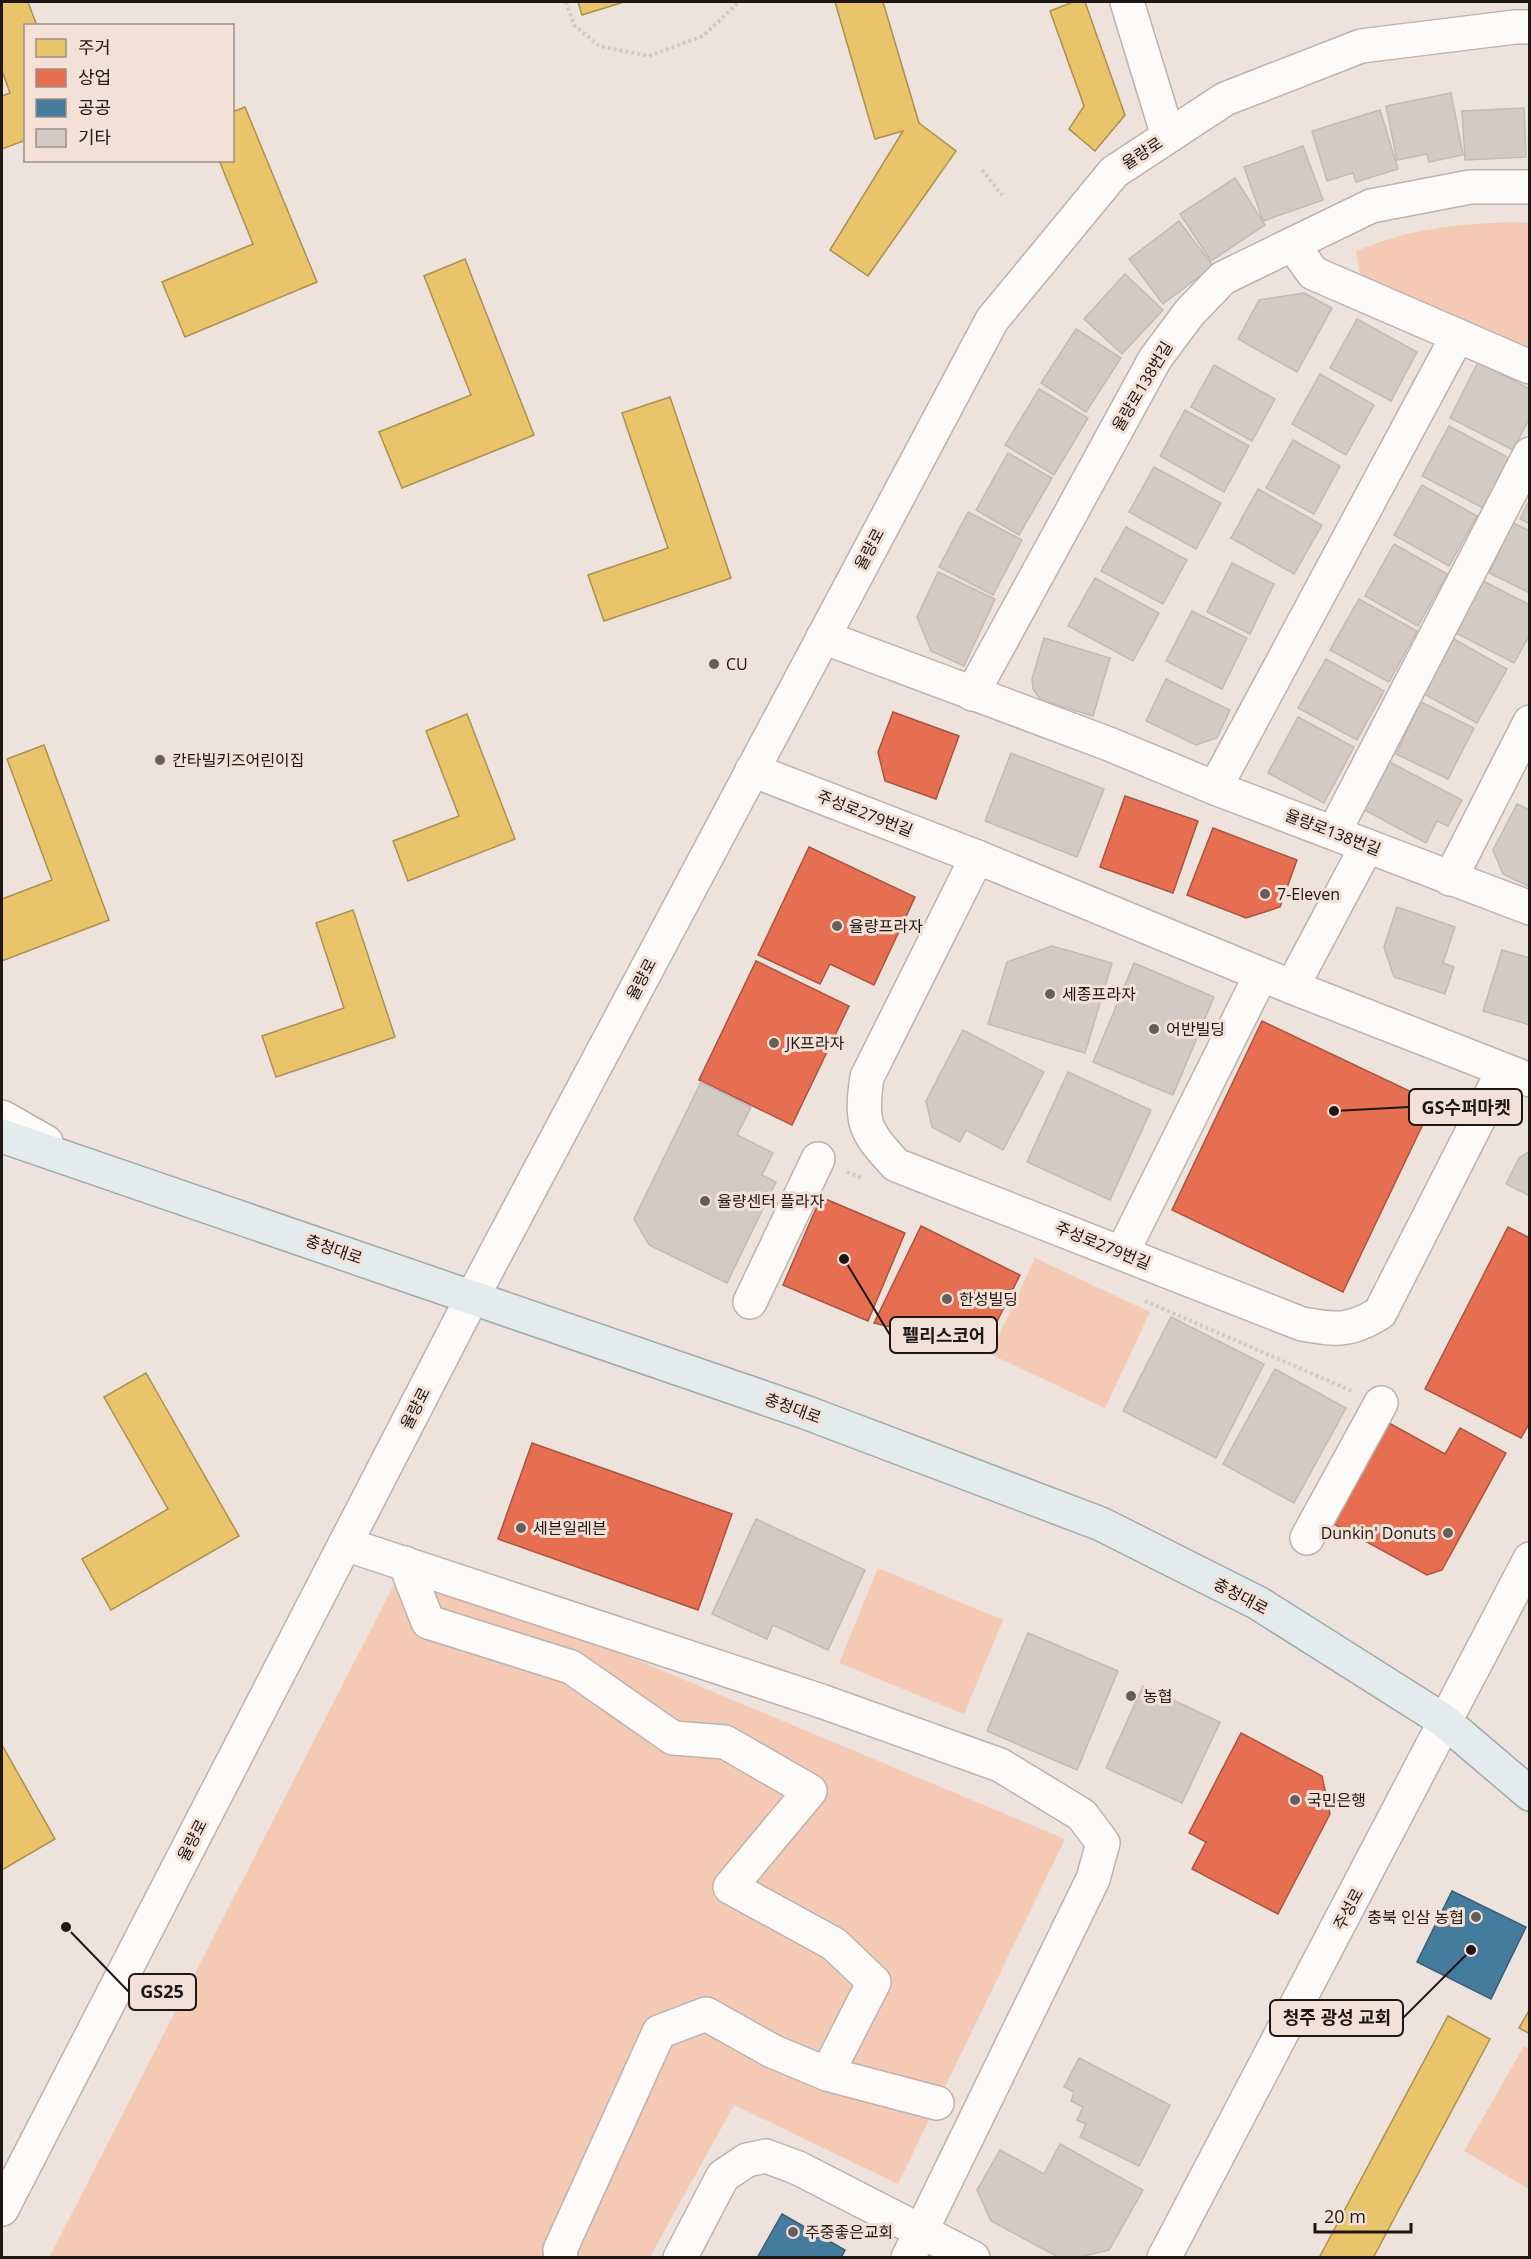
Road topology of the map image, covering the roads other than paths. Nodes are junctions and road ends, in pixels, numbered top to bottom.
1 (1127, 2) edge
2 (1530, 27) edge
3 (1168, 136) junction
4 (1530, 187) edge
5 (1293, 245) junction
6 (1457, 337) junction
7 (1530, 367) edge
8 (1530, 454) edge
9 (823, 637) junction
10 (972, 694) junction
11 (1530, 722) edge
12 (752, 770) junction
13 (1215, 788) junction
14 (1334, 832) junction
15 (1367, 846) junction
16 (977, 857) junction
17 (1450, 879) junction
18 (1530, 908) edge
19 (1261, 975) junction
20 (1292, 987) junction
21 (1516, 1076) edge
22 (2, 1117) edge
23 (2, 1136) edge
24 (2, 1147) edge
25 (818, 1159) dead end
26 (95, 1169) junction
27 (1122, 1253) junction
28 (473, 1296) junction
29 (750, 1302) dead end
30 (1381, 1403) dead end
31 (1307, 1538) dead end
32 (345, 1544) junction
33 (1530, 1559) edge
34 (405, 1563) junction
35 (1443, 1720) junction
36 (1530, 1794) edge
37 (827, 2074) junction
38 (937, 2103) dead end
39 (2, 2209) edge
40 (915, 2245) edge
41 (561, 2258) edge
42 (680, 2258) edge
43 (973, 2258) edge
44 (1164, 2258) edge

1 - 3 street
2 - 3 street, 율량로
3 - 9 street, 율량로
4 - 5 street, 율량로138번길
5 - 6 street
5 - 10 street, 율량로138번길
6 - 7 street
6 - 13 street
8 - 14 street
9 - 10 street, 율량로138번길
9 - 12 street, 율량로
10 - 13 street, 율량로138번길
11 - 17 street
12 - 16 street, 주성로279번길
12 - 28 street, 율량로
13 - 14 street, 율량로138번길
14 - 15 street, 율량로138번길
15 - 17 street, 율량로138번길
15 - 20 street
16 - 19 street, 주성로279번길
16 - 27 street, 주성로279번길
17 - 18 street, 율량로138번길
19 - 20 street, 주성로279번길
19 - 27 street
20 - 21 street, 주성로279번길
21 - 27 street, 주성로279번길
22 - 26 street
23 - 26 main road, 충청대로
24 - 26 street
25 - 29 street
26 - 28 main road, 충청대로
28 - 32 street, 율량로
28 - 35 main road, 충청대로
30 - 31 street
32 - 34 street
32 - 39 street, 율량로
33 - 35 street, 주성로
34 - 37 street
34 - 40 street
35 - 36 main road, 충청대로
35 - 44 street, 주성로
37 - 38 street
37 - 41 street
40 - 42 street
40 - 43 street

